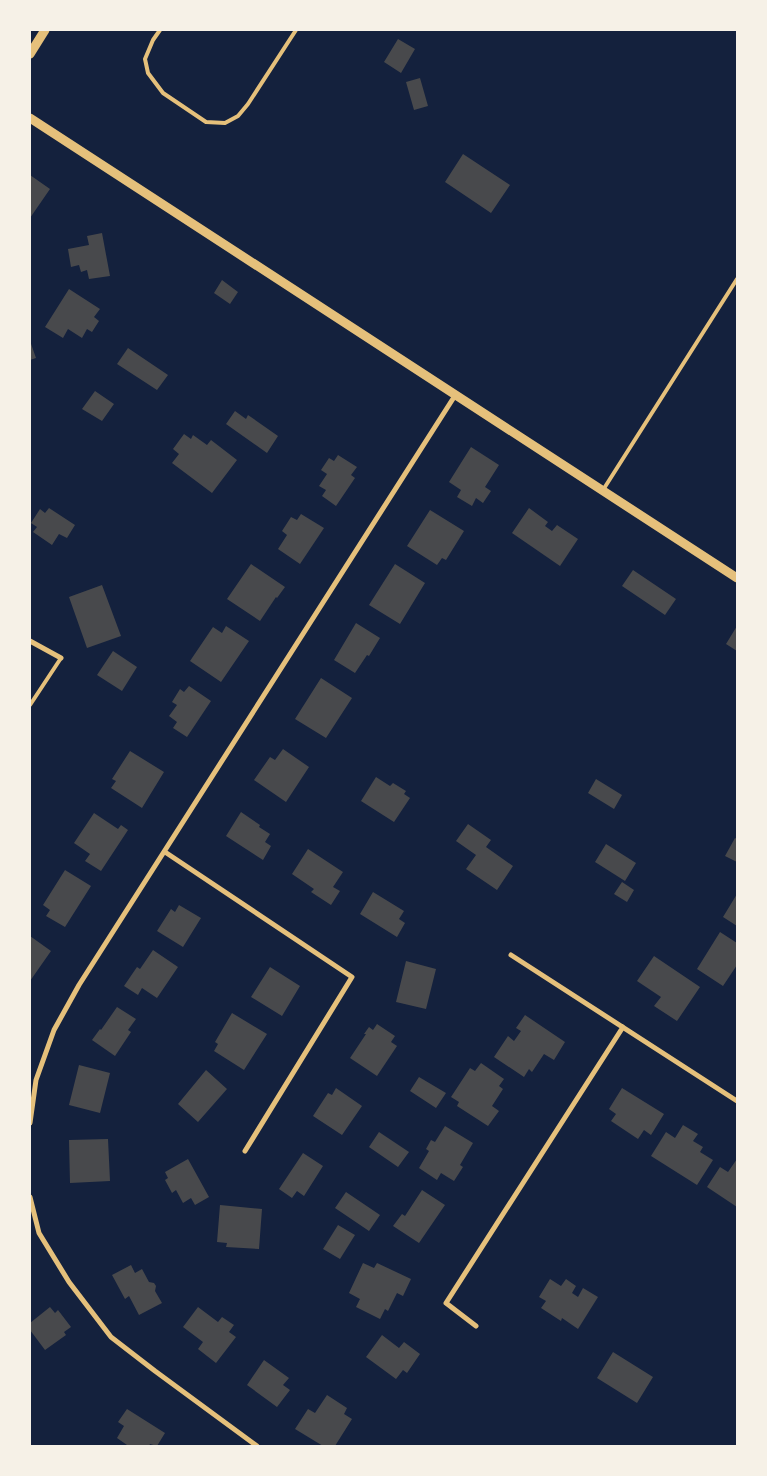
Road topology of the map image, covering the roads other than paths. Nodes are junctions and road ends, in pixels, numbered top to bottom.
1 (46, 30) edge
2 (160, 30) edge
3 (296, 30) edge
4 (30, 54) edge
5 (30, 118) edge
6 (737, 279) edge
7 (456, 394) junction
8 (603, 490) junction
9 (737, 578) edge
10 (30, 641) edge
11 (61, 658) joint
12 (30, 705) edge
13 (165, 852) junction
14 (511, 955) dead end
15 (623, 1027) junction
16 (737, 1101) edge
17 (30, 1123) edge
18 (245, 1151) dead end
19 (30, 1197) edge
20 (476, 1326) dead end
21 (257, 1446) edge

1 - 4 street
2 - 3 lane
5 - 7 street
6 - 8 lane
7 - 8 street
7 - 13 street
8 - 9 street
10 - 11 street
11 - 12 lane
13 - 17 street
13 - 18 street
14 - 15 street
15 - 16 street
15 - 20 street
19 - 21 street

